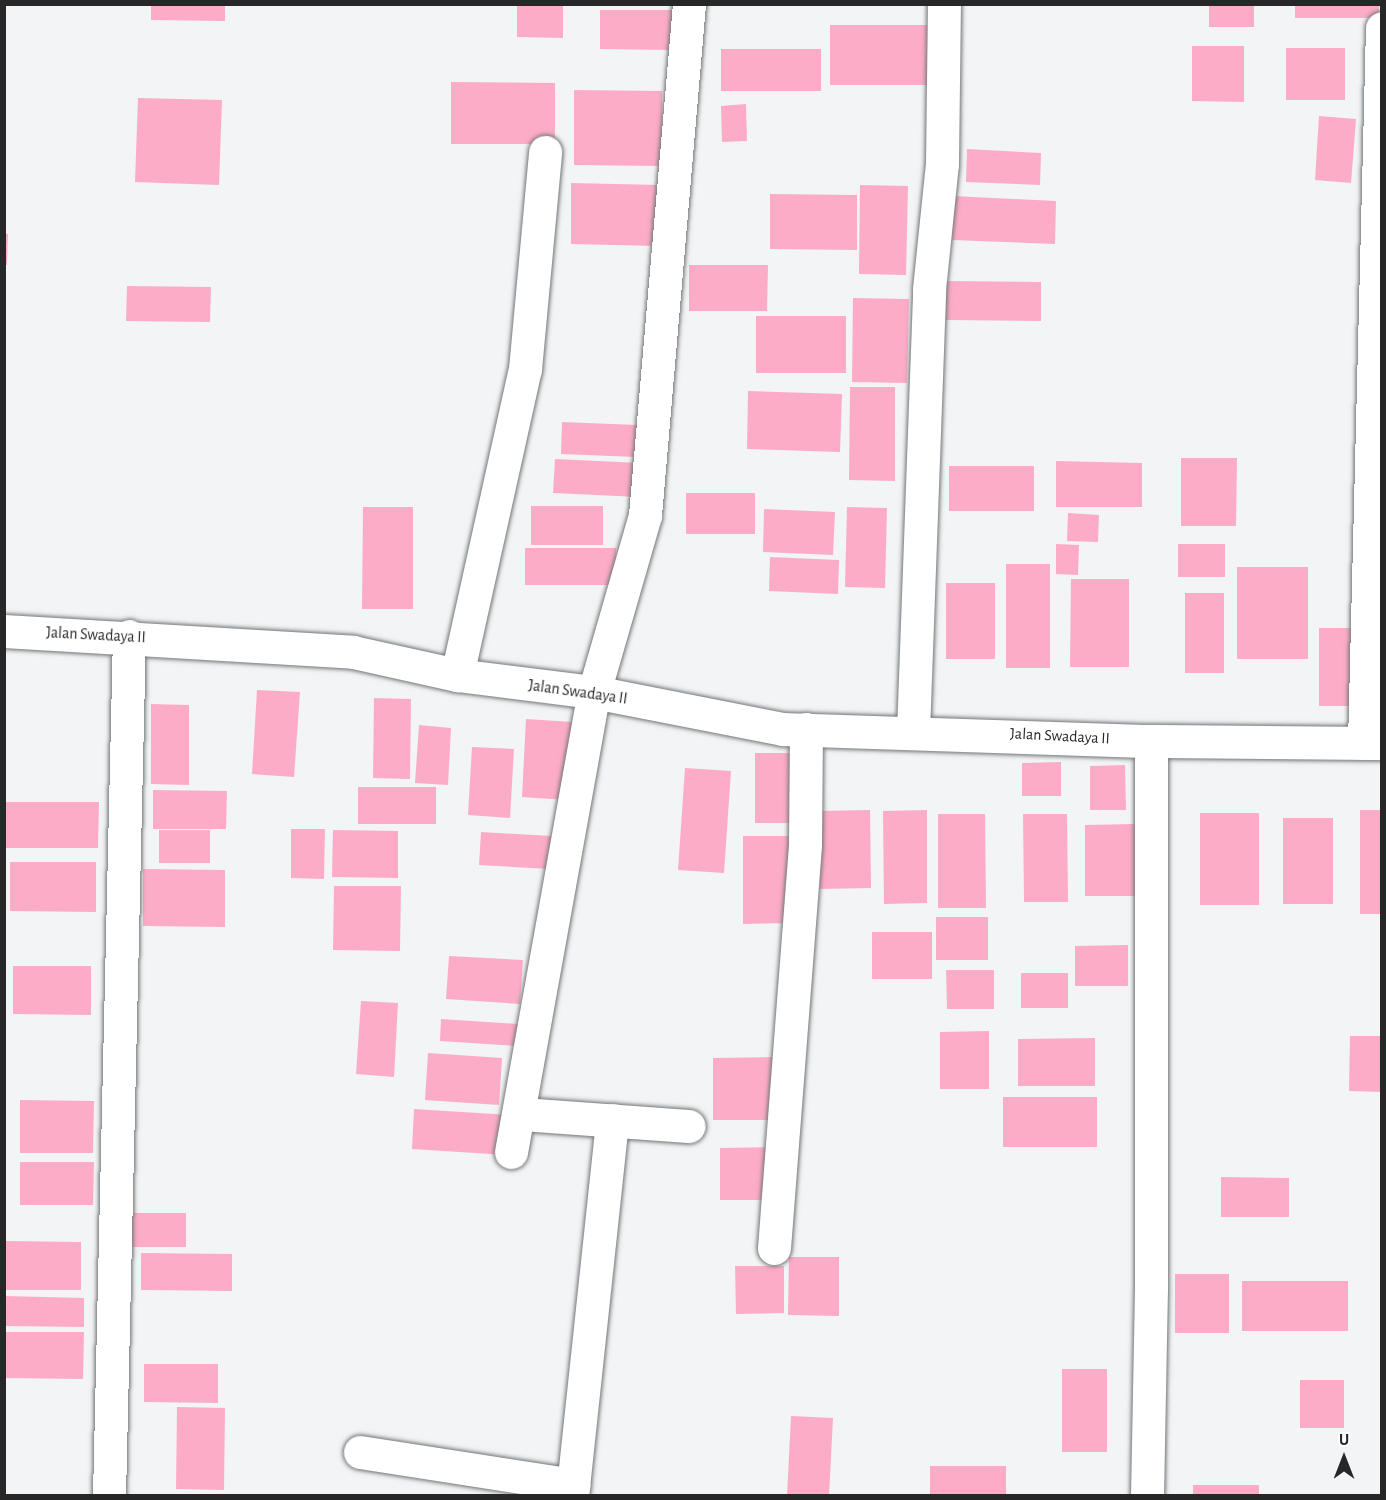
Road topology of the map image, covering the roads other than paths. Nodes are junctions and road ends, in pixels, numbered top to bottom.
1 (689, 4) edge
2 (944, 4) edge
3 (1382, 28) edge
4 (545, 152) dead end
5 (4, 630) edge
6 (129, 636) junction
7 (464, 676) junction
8 (594, 692) junction
9 (806, 729) junction
10 (913, 732) junction
11 (1151, 741) junction
12 (1373, 743) edge
13 (535, 1114) dead end
14 (612, 1120) junction
15 (689, 1126) dead end
16 (511, 1152) dead end
17 (774, 1248) dead end
18 (360, 1452) dead end
19 (573, 1490) edge
20 (108, 1496) edge
21 (1147, 1496) edge

1 - 8 street
2 - 10 street
3 - 12 street
4 - 7 street
5 - 6 street, Jalan Swadaya II
6 - 7 street, Jalan Swadaya II
6 - 20 street
7 - 8 street, Jalan Swadaya II
8 - 9 street, Jalan Swadaya II
8 - 16 street
9 - 10 street, Jalan Swadaya II
9 - 17 street
10 - 11 street, Jalan Swadaya II
11 - 12 street, Jalan Swadaya II
11 - 21 street
13 - 14 street
14 - 15 street
14 - 19 street
18 - 19 street

